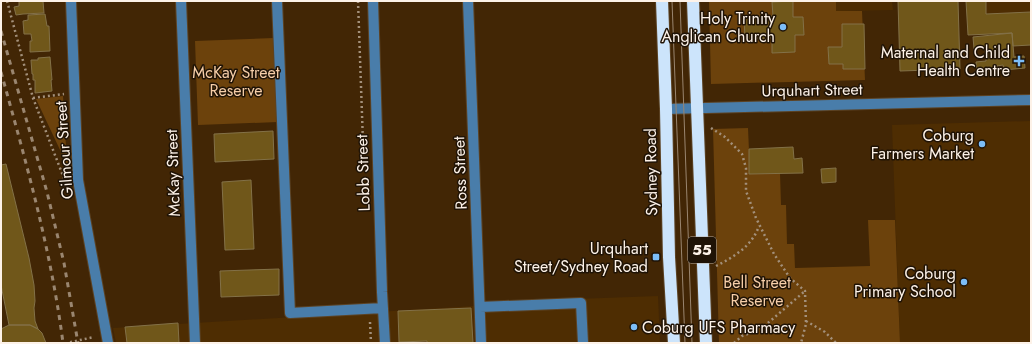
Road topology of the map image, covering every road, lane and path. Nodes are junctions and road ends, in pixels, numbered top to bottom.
1 (7, 1) edge
2 (71, 1) edge
3 (181, 1) edge
4 (277, 1) edge
5 (373, 1) edge
6 (468, 1) edge
7 (662, 1) edge
8 (693, 1) edge
9 (75, 93) junction
10 (33, 98) junction
11 (1031, 100) edge
12 (697, 108) junction
13 (666, 109) junction
14 (710, 127) dead end
15 (66, 185) dead end
16 (760, 225) junction
17 (714, 267) dead end
18 (805, 291) junction
19 (480, 307) junction
20 (383, 308) junction
21 (806, 321) junction
22 (93, 331) dead end
23 (94, 337) junction
24 (71, 343) edge
25 (95, 343) edge
26 (108, 343) edge
27 (195, 343) edge
28 (385, 343) edge
29 (481, 343) edge
30 (583, 343) edge
31 (674, 343) edge
32 (706, 343) edge
33 (734, 343) edge
34 (801, 343) edge
35 (836, 343) edge

1 - 10 path
2 - 9 street, Gilmour Street
3 - 27 street, McKay Street
4 - 20 street
5 - 20 street, Lobb Street
6 - 19 street, Ross Street
7 - 13 highway, Sydney Road / 55
8 - 12 highway, 55
9 - 10 path
9 - 26 street, Gilmour Street
10 - 15 path
11 - 12 street, Urquhart Street
12 - 13 street, Urquhart Street
12 - 32 highway, 55
13 - 31 highway, Sydney Road / 55
14 - 16 path
16 - 17 path
16 - 18 path
18 - 21 path
18 - 33 path
19 - 29 street, Ross Street
19 - 30 street
20 - 28 street, Lobb Street
21 - 34 path
21 - 35 path
22 - 23 path
23 - 24 path
23 - 25 path

